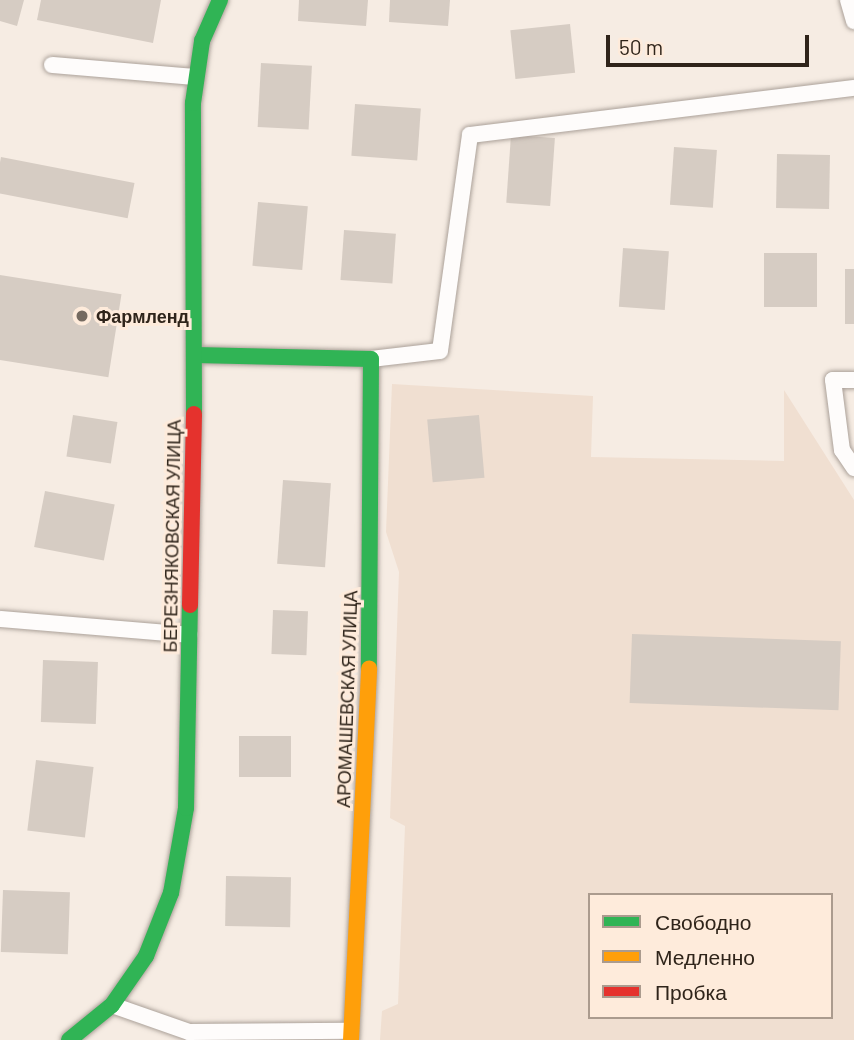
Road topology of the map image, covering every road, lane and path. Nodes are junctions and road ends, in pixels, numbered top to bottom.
1 (220, 0) edge
2 (848, 0) edge
3 (854, 21) edge
4 (52, 65) dead end
5 (196, 77) junction
6 (854, 88) edge
7 (195, 355) junction
8 (371, 359) junction
9 (854, 380) edge
10 (854, 468) edge
11 (0, 618) edge
12 (190, 635) junction
13 (112, 1005) junction
14 (351, 1036) edge
15 (69, 1040) edge

1 - 5 street, БЕРЕЗНЯКОВСКАЯ УЛИЦА
2 - 3 lane
4 - 5 lane
5 - 7 street, БЕРЕЗНЯКОВСКАЯ УЛИЦА
6 - 8 lane
7 - 8 street
7 - 12 street, БЕРЕЗНЯКОВСКАЯ УЛИЦА
8 - 14 street, АРОМАШЕВСКАЯ УЛИЦА
9 - 10 lane
11 - 12 lane
12 - 13 street, БЕРЕЗНЯКОВСКАЯ УЛИЦА
13 - 14 lane
13 - 15 street, БЕРЕЗНЯКОВСКАЯ УЛИЦА

